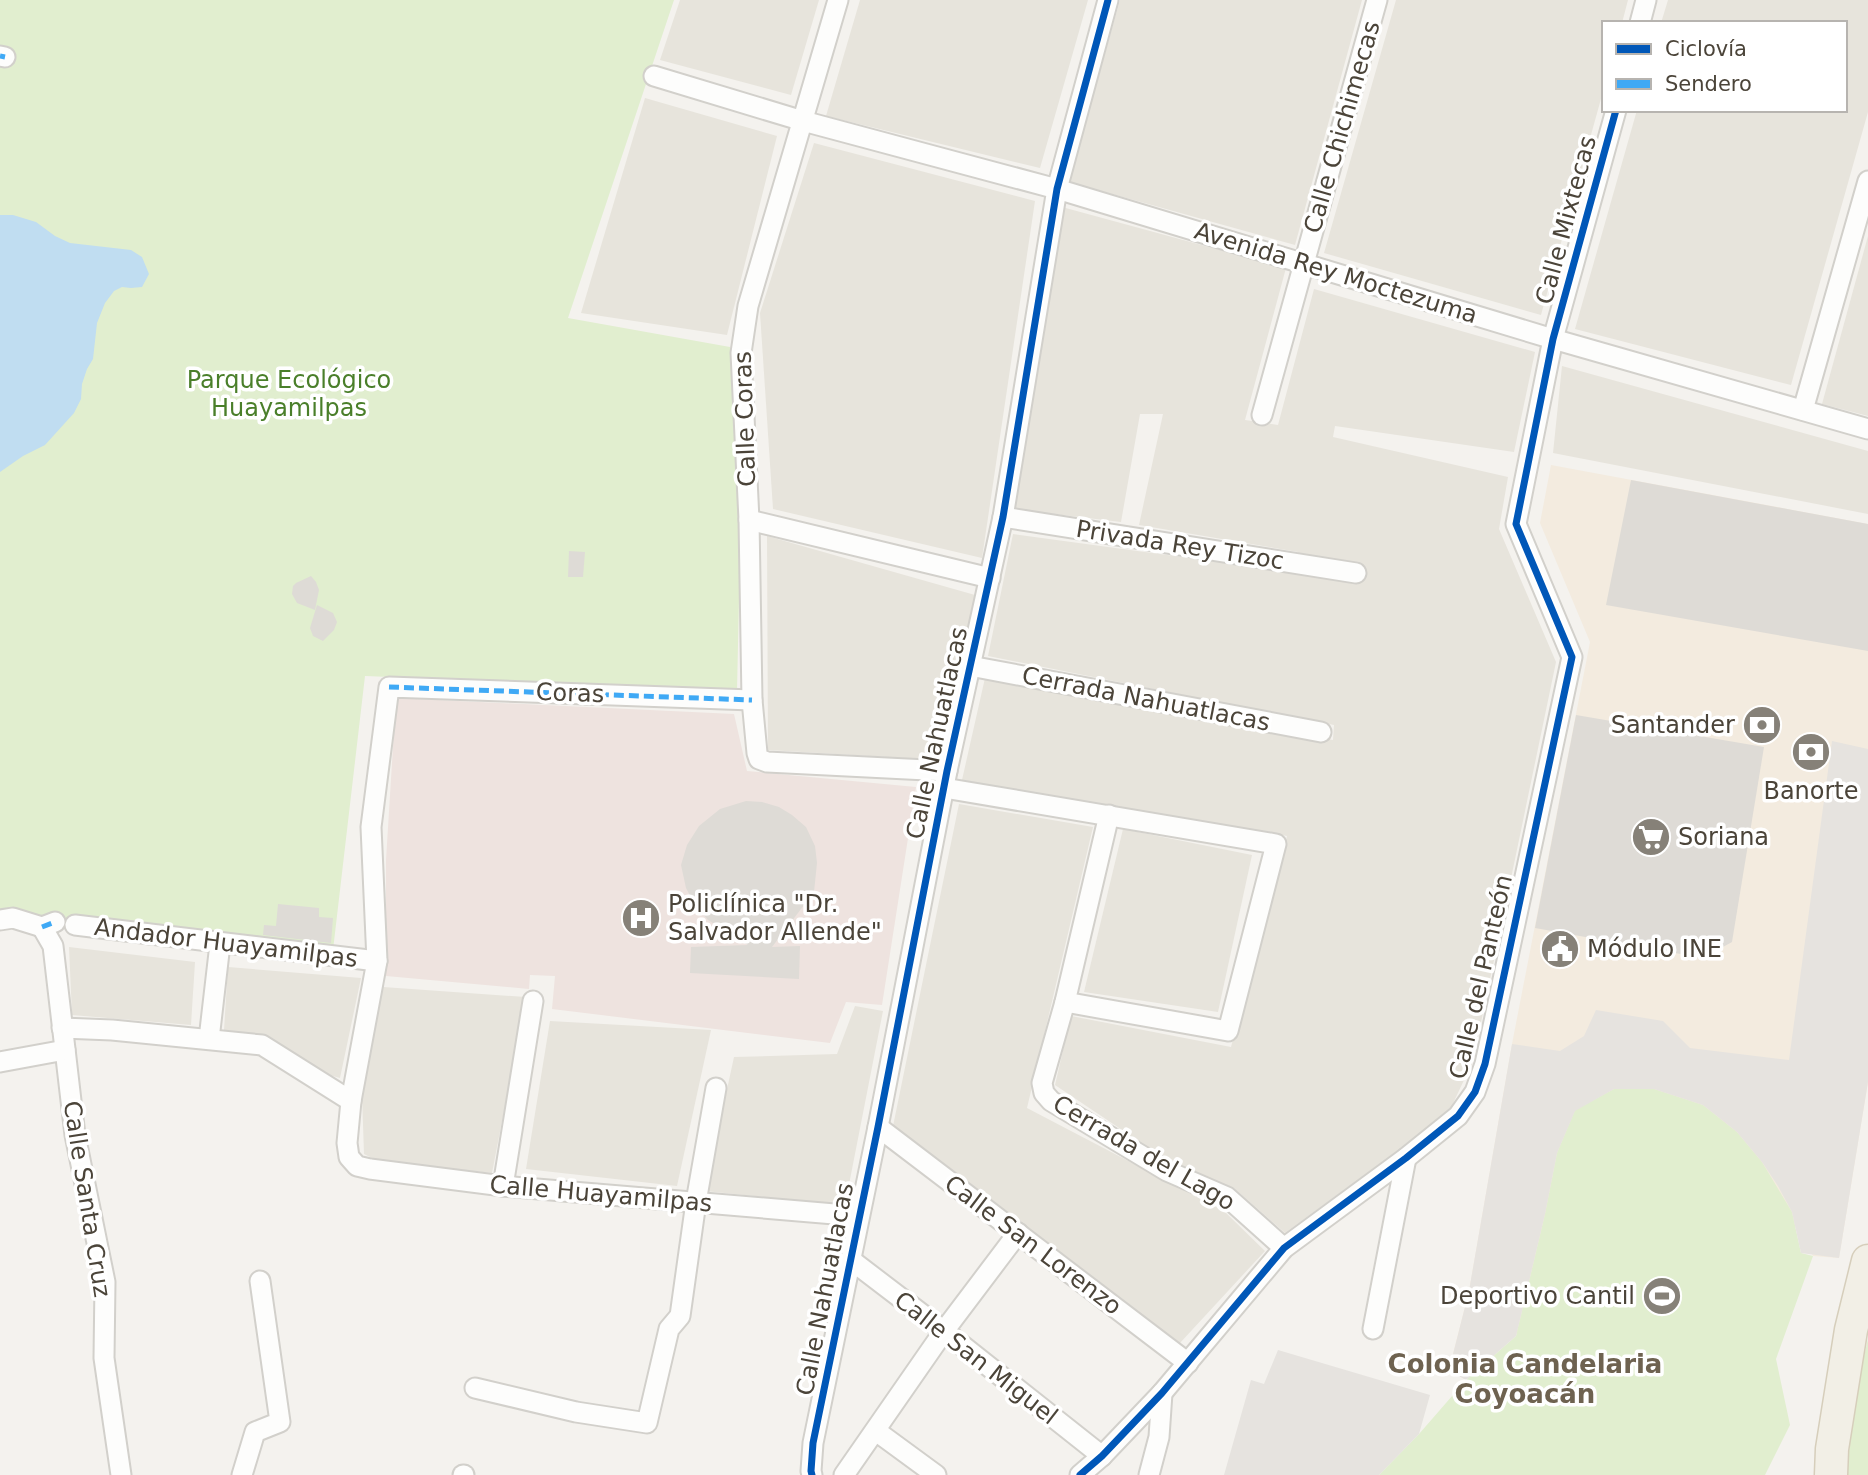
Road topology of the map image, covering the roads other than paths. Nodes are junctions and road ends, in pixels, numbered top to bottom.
1 (838, 0) edge
2 (1108, 0) edge
3 (1377, 0) edge
4 (1646, 0) edge
5 (1641, 21) edge
6 (654, 76) dead end
7 (1615, 112) edge
8 (803, 121) junction
9 (1868, 181) edge
10 (1057, 189) junction
11 (1304, 264) junction
12 (1553, 339) junction
13 (1803, 410) junction
14 (1262, 415) dead end
15 (1868, 429) edge
16 (1003, 517) junction
17 (749, 520) junction
18 (1356, 573) dead end
19 (990, 579) junction
20 (970, 666) junction
21 (752, 700) junction
22 (1321, 732) dead end
23 (945, 779) junction
24 (1109, 815) junction
25 (0, 920) edge
26 (75, 925) dead end
27 (220, 944) junction
28 (377, 961) junction
29 (533, 1001) dead end
30 (1065, 1002) junction
31 (62, 1028) junction
32 (209, 1040) junction
33 (65, 1050) junction
34 (0, 1062) edge
35 (716, 1088) dead end
36 (351, 1101) junction
37 (878, 1127) junction
38 (1406, 1158) junction
39 (503, 1186) junction
40 (696, 1202) junction
41 (859, 1216) junction
42 (1018, 1233) junction
43 (1284, 1248) junction
44 (850, 1261) junction
45 (1868, 1261) edge
46 (260, 1281) dead end
47 (1373, 1328) dead end
48 (944, 1331) junction
49 (1188, 1363) junction
50 (475, 1388) dead end
51 (1163, 1392) junction
52 (876, 1431) junction
53 (1102, 1456) junction
54 (121, 1475) edge
55 (242, 1475) edge
56 (813, 1475) edge
57 (844, 1475) edge
58 (936, 1475) edge
59 (1080, 1475) edge
60 (1149, 1475) edge
61 (1832, 1475) edge

1 - 8 street, Calle Coras
2 - 10 street, Calle Nahuatlacas
3 - 11 street, Calle Chichimecas
4 - 5 street
6 - 8 street, Avenida Rey Moctezuma
7 - 12 street, Calle Mixtecas
8 - 10 street, Avenida Rey Moctezuma
8 - 17 street, Calle Coras
9 - 13 street
10 - 11 street, Avenida Rey Moctezuma
10 - 16 street, Calle Nahuatlacas
11 - 12 street, Avenida Rey Moctezuma
11 - 14 street, Calle Chichimecas
12 - 13 street, Avenida Rey Moctezuma
12 - 38 street, Calle del Panteón
13 - 15 street, Avenida Rey Moctezuma
16 - 18 street, Privada Rey Tizoc
16 - 19 street, Calle Nahuatlacas
17 - 19 street
17 - 21 street, Calle Coras
19 - 20 street, Calle Nahuatlacas
20 - 22 street, Cerrada Nahuatlacas
20 - 23 street, Calle Nahuatlacas
21 - 23 street, Calle Coras
21 - 28 street, Coras
23 - 24 street
23 - 37 street, Calle Nahuatlacas
24 - 30 street, Cerrada del Lago
24 - 30 street
25 - 31 street, Calle Santa Cruz
26 - 27 street, Andador Huayamilpas
27 - 28 street, Andador Huayamilpas
27 - 32 street
28 - 36 street
29 - 39 street
30 - 43 street, Cerrada del Lago
31 - 32 street
31 - 33 street, Calle Santa Cruz
32 - 36 street
33 - 34 street
33 - 54 street, Calle Santa Cruz
35 - 40 street
36 - 39 street, Calle Huayamilpas
37 - 41 street, Calle Nahuatlacas
37 - 42 street, Calle San Lorenzo
38 - 43 street, Calle del Panteón
38 - 47 street
39 - 40 street, Calle Huayamilpas
40 - 41 street, Calle Huayamilpas
40 - 50 street
41 - 44 street, Calle Nahuatlacas
42 - 48 street
42 - 49 street, Calle San Lorenzo
43 - 49 street, Calle del Panteón
44 - 48 street, Calle San Miguel
44 - 56 street, Calle Nahuatlacas
45 - 61 main road
46 - 55 street
48 - 52 street
48 - 53 street, Calle San Miguel
49 - 51 street, Calle del Panteón
51 - 53 street, Calle del Panteón
51 - 60 street
52 - 57 street
52 - 58 street
53 - 59 street, Calle del Panteón

